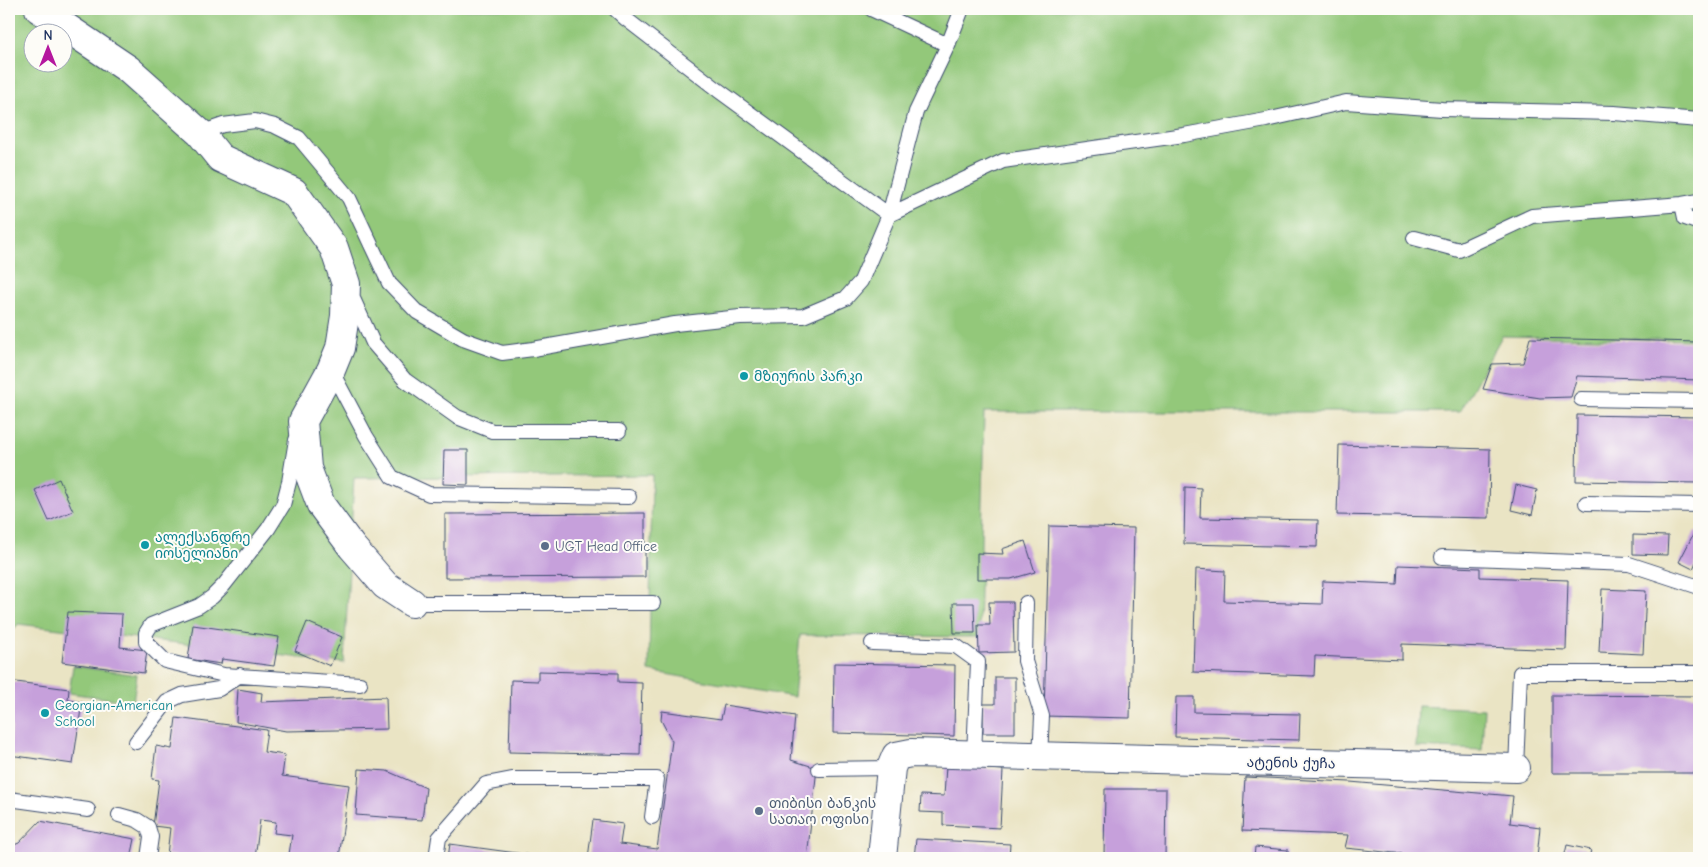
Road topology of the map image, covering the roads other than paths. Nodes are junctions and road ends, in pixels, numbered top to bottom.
1 (38, 9) edge
2 (615, 9) edge
3 (871, 9) edge
4 (962, 9) edge
5 (948, 45) junction
6 (1699, 120) edge
7 (200, 133) junction
8 (1699, 201) edge
9 (1682, 204) junction
10 (889, 215) junction
11 (1699, 223) edge
12 (1414, 238) dead end
13 (346, 284) junction
14 (331, 370) junction
15 (1581, 399) dead end
16 (1699, 401) edge
17 (303, 421) junction
18 (619, 431) dead end
19 (629, 497) dead end
20 (1586, 503) dead end
21 (1699, 505) edge
22 (1442, 557) dead end
23 (1699, 587) edge
24 (412, 603) joint
25 (653, 603) dead end
26 (1026, 603) dead end
27 (872, 643) dead end
28 (1699, 673) edge
29 (240, 676) junction
30 (360, 684) dead end
31 (136, 742) dead end
32 (974, 755) junction
33 (1040, 757) junction
34 (890, 768) junction
35 (1516, 768) joint
36 (820, 769) dead end
37 (9, 799) edge
38 (88, 810) dead end
39 (119, 815) dead end
40 (652, 817) dead end
41 (148, 858) edge
42 (436, 858) edge
43 (882, 858) edge

1 - 7 street
2 - 10 lane
3 - 5 lane
4 - 5 lane
5 - 10 lane
6 - 10 lane
7 - 10 lane
7 - 13 street
8 - 9 lane
9 - 11 lane
9 - 12 lane
13 - 14 street
13 - 18 lane
14 - 17 street
14 - 19 lane
15 - 16 lane
17 - 24 street
17 - 29 lane
20 - 21 lane
22 - 23 lane
24 - 25 lane
26 - 33 lane
27 - 32 lane
28 - 35 lane, ატენის ქუჩა
29 - 30 lane
29 - 31 lane
32 - 33 street, ატენის ქუჩა
32 - 34 street, ატენის ქუჩა
33 - 35 street, ატენის ქუჩა
34 - 36 lane
34 - 43 street
37 - 38 lane
39 - 41 lane
40 - 42 lane

